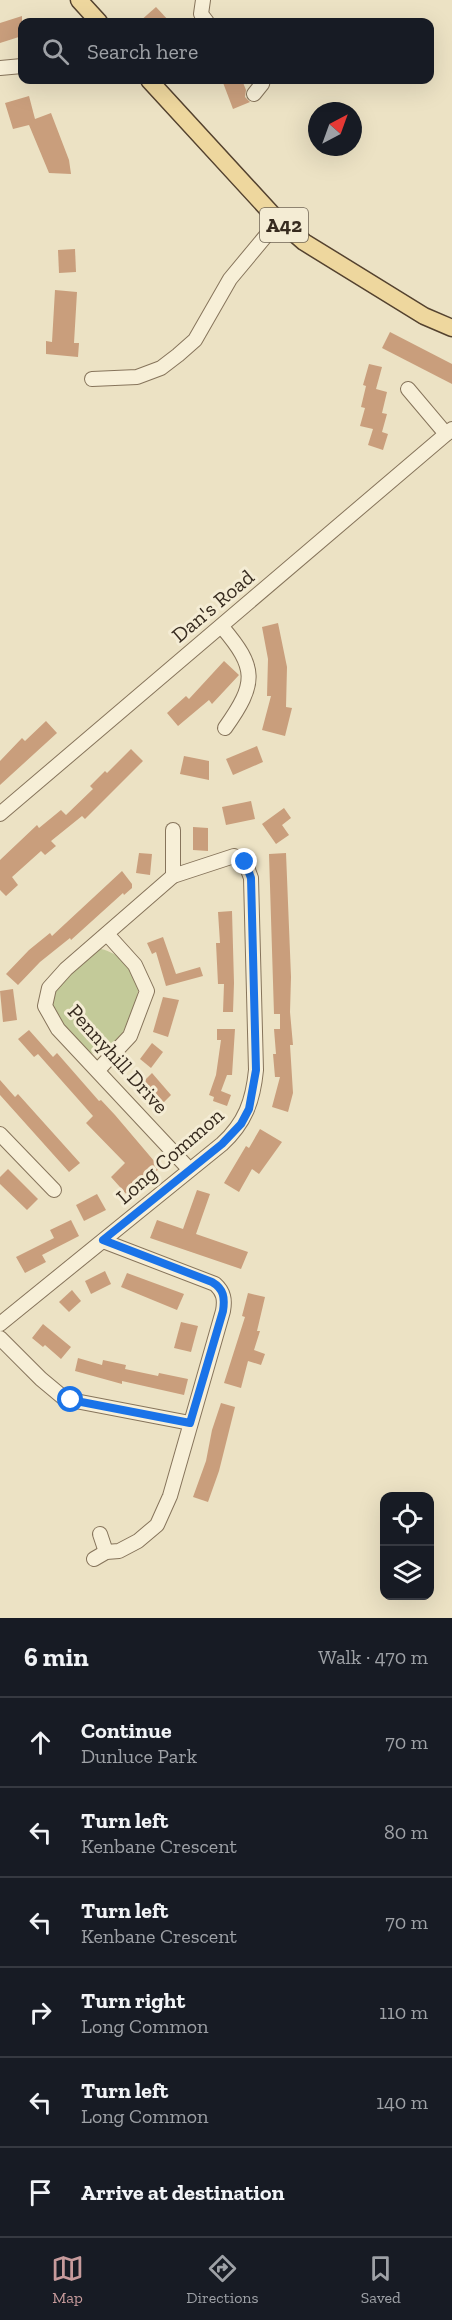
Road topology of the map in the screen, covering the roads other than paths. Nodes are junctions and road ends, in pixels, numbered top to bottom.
1 (79, 0) edge
2 (95, 18) edge
3 (18, 66) edge
4 (0, 68) edge
5 (153, 84) edge
6 (262, 84) edge
7 (254, 94) dead end
8 (279, 220) junction
9 (452, 328) edge
10 (92, 379) dead end
11 (408, 389) dead end
12 (449, 432) edge
13 (222, 627) junction
14 (225, 728) dead end
15 (0, 814) edge
16 (173, 830) dead end
17 (241, 858) joint
18 (173, 876) junction
19 (107, 934) junction
20 (98, 1070) junction
21 (0, 1134) edge
22 (189, 1169) junction
23 (54, 1190) dead end
24 (103, 1240) junction
25 (0, 1324) edge
26 (0, 1338) edge
27 (190, 1423) junction
28 (100, 1534) dead end

1 - 2 main road
3 - 4 street
5 - 8 main road, A42
6 - 7 street
8 - 9 main road, A42
8 - 10 street
11 - 12 street
12 - 13 street, Dan's Road
13 - 14 street
13 - 15 street, Dan's Road
16 - 18 street
17 - 18 street, Pennyhill Drive
17 - 22 street, Long Common
18 - 19 street, Pennyhill Drive
19 - 20 street
19 - 20 street, Pennyhill Drive
20 - 22 street, Pennyhill Drive
21 - 23 street
22 - 24 street, Long Common
24 - 25 street, Long Common
24 - 27 street
26 - 27 street
27 - 28 street

